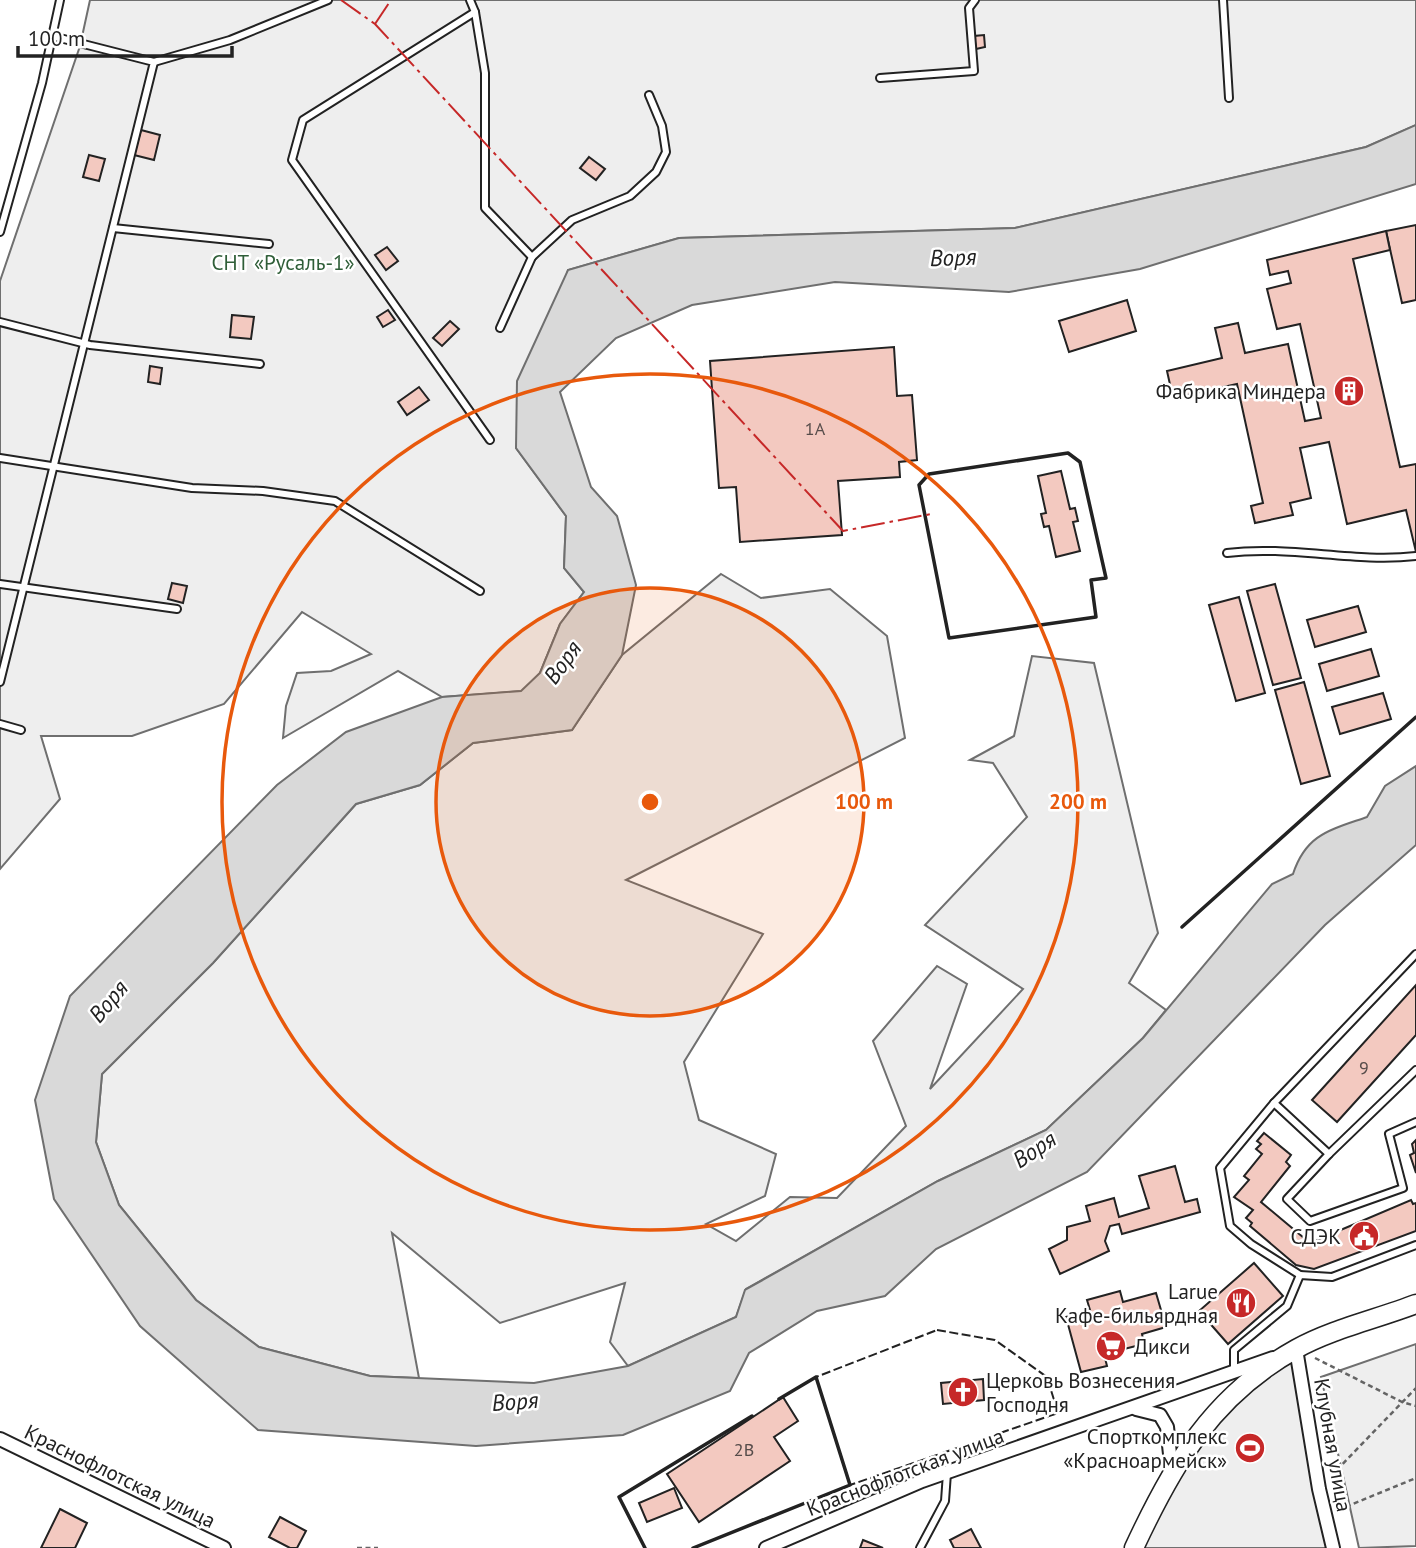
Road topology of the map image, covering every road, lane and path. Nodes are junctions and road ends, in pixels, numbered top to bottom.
1 (60, 0) edge
2 (328, 0) edge
3 (470, 0) edge
4 (975, 0) edge
5 (1223, 0) edge
6 (475, 12) junction
7 (52, 36) junction
8 (154, 62) junction
9 (880, 78) dead end
10 (649, 95) dead end
11 (1229, 98) dead end
12 (113, 228) junction
13 (0, 232) edge
14 (269, 244) dead end
15 (532, 257) junction
16 (0, 322) edge
17 (500, 327) dead end
18 (260, 364) dead end
19 (490, 440) dead end
20 (0, 458) edge
21 (54, 466) junction
22 (1227, 553) dead end
23 (1416, 556) edge
24 (0, 584) edge
25 (23, 589) junction
26 (480, 591) dead end
27 (177, 609) dead end
28 (0, 682) edge
29 (0, 724) edge
30 (21, 730) dead end
31 (1416, 954) edge
32 (1416, 1070) edge
33 (1274, 1102) junction
34 (1416, 1122) edge
35 (1329, 1154) junction
36 (1416, 1245) edge
37 (1300, 1275) junction
38 (1416, 1304) edge
39 (1296, 1349) junction
40 (1234, 1372) junction
41 (1416, 1388) edge
42 (1402, 1402) junction
43 (1416, 1406) edge
44 (1132, 1409) junction
45 (0, 1438) edge
46 (1172, 1472) junction
47 (947, 1473) junction
48 (1416, 1478) edge
49 (1319, 1489) junction
50 (1325, 1515) junction
51 (223, 1548) edge
52 (357, 1548) edge
53 (378, 1548) edge
54 (766, 1548) edge
55 (920, 1548) edge
56 (1133, 1548) edge
57 (1334, 1548) edge

1 - 7 lane
2 - 8 lane
3 - 6 lane
4 - 9 lane
5 - 11 lane
6 - 15 lane
6 - 19 lane
7 - 8 lane
7 - 13 lane
8 - 12 lane
10 - 15 lane
12 - 14 lane
12 - 21 lane
15 - 17 lane
16 - 18 lane
20 - 21 lane
21 - 25 lane
21 - 26 lane
22 - 23 lane
24 - 25 lane
25 - 27 lane
25 - 28 lane
29 - 30 lane
31 - 33 lane
32 - 35 lane
33 - 35 lane
33 - 37 lane
34 - 35 lane
36 - 37 lane
37 - 40 lane
38 - 39 main road
39 - 40 street, Краснофлотская улица
39 - 42 path
39 - 46 main road
39 - 49 street, Клубная улица
40 - 44 street, Краснофлотская улица
41 - 42 path
42 - 43 path
42 - 49 path
44 - 46 street
44 - 47 street, Краснофлотская улица
45 - 51 street, Краснофлотская улица
46 - 56 main road
47 - 54 street, Краснофлотская улица
47 - 55 lane
48 - 50 path
49 - 50 street, Клубная улица
50 - 57 street, Клубная улица
52 - 53 path

